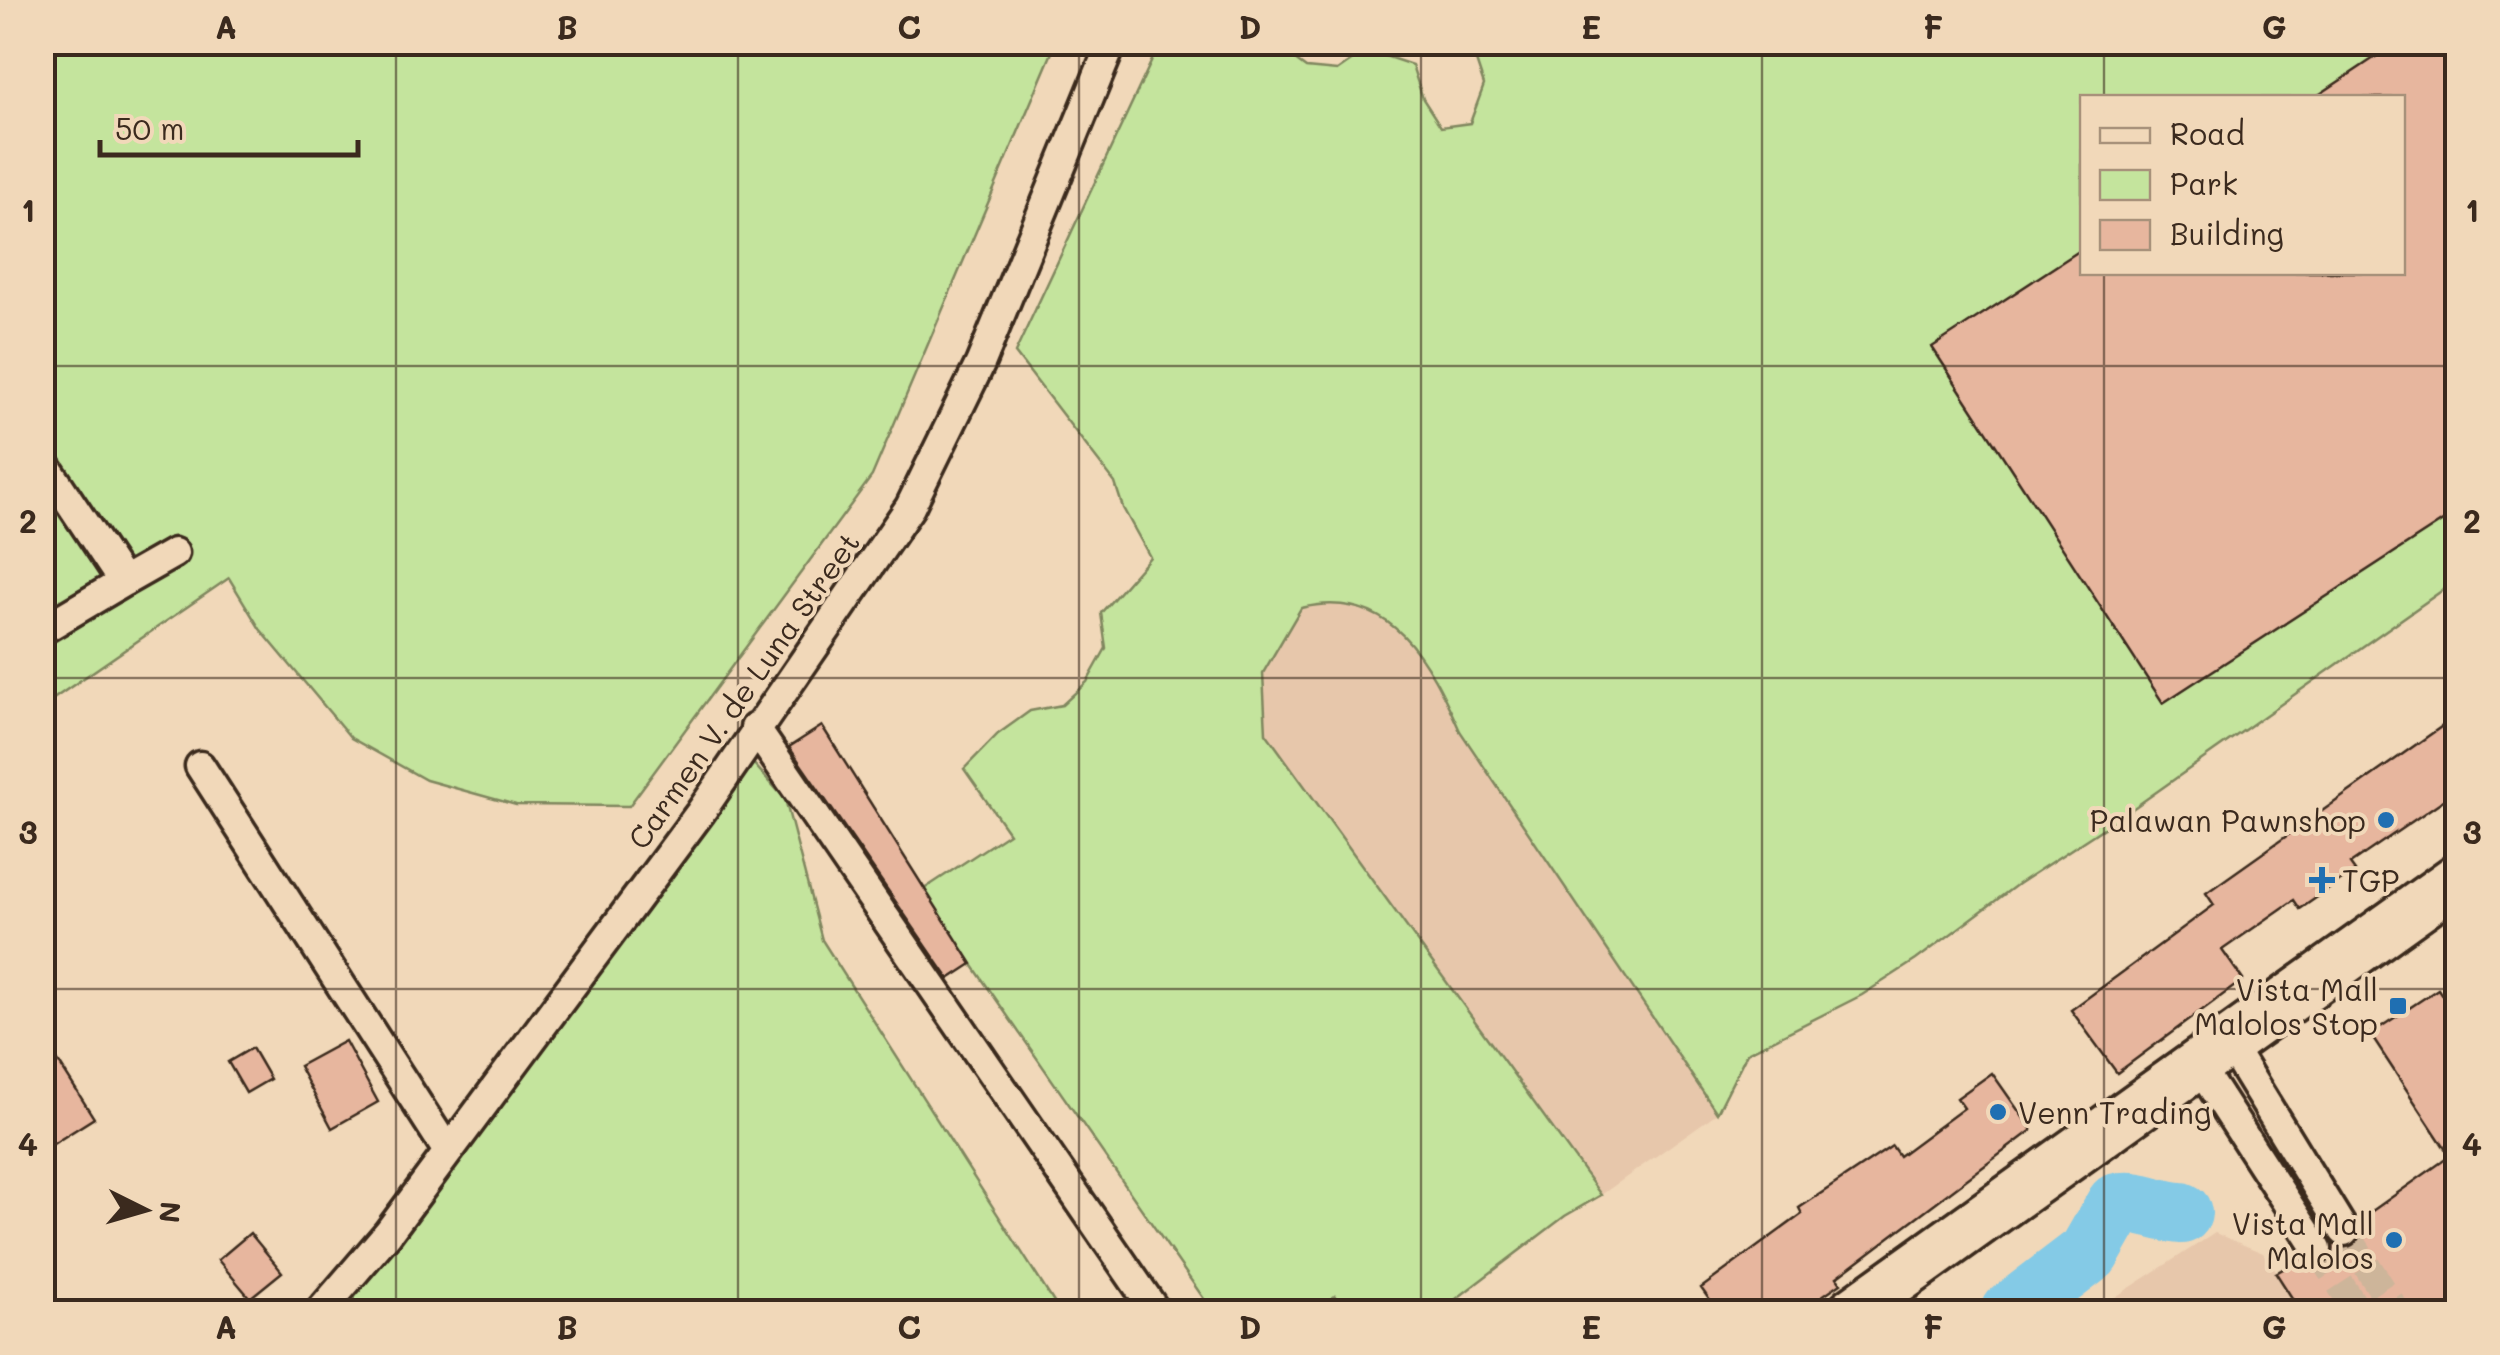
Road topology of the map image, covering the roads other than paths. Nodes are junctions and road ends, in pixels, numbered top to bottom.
1 (1112, 42) edge
2 (42, 460) edge
3 (174, 553) dead end
4 (123, 582) junction
5 (42, 630) edge
6 (755, 728) junction
7 (200, 766) dead end
8 (2458, 878) edge
9 (2213, 1054) junction
10 (448, 1150) junction
11 (2344, 1231) tunnel mouth
12 (2318, 1249) tunnel mouth
13 (320, 1312) edge
14 (1156, 1312) edge
15 (1852, 1312) edge

1 - 6 street, Carmen V. de Luna Street
2 - 4 street
3 - 4 street
4 - 5 street
6 - 10 street, Carmen V. de Luna Street
6 - 14 street
7 - 10 street
8 - 9 highway
9 - 11 street
9 - 12 street
9 - 15 highway
10 - 13 street, Carmen V. de Luna Street

